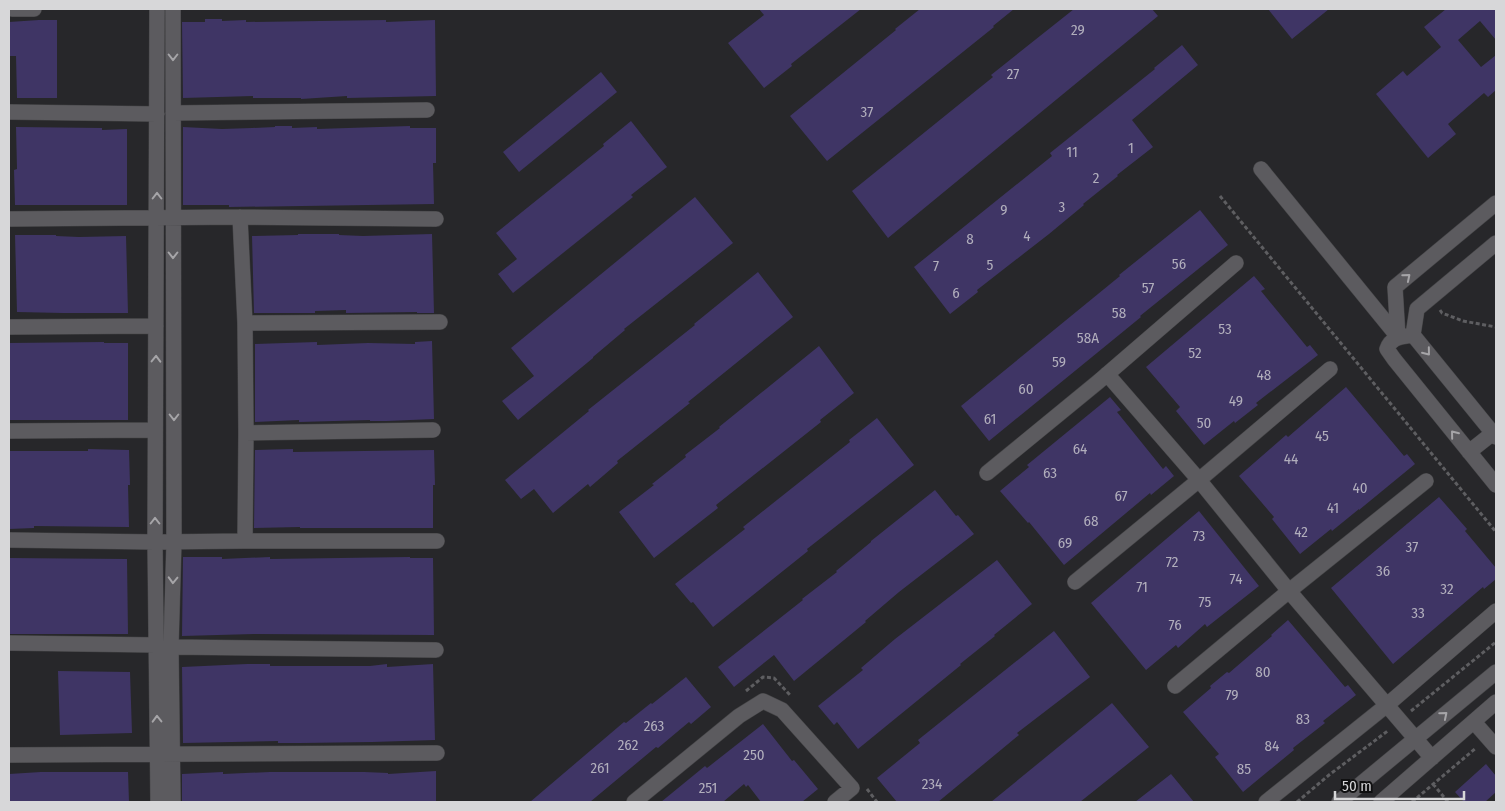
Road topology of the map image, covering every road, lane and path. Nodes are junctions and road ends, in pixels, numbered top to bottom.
1 (12, 9) edge
2 (34, 9) edge
3 (157, 9) edge
4 (173, 9) edge
5 (427, 110) dead end
6 (10, 112) edge
7 (165, 114) junction
8 (1261, 169) dead end
9 (1220, 196) dead end
10 (1496, 203) edge
11 (240, 217) junction
12 (157, 218) junction
13 (173, 218) junction
14 (9, 219) edge
15 (436, 219) dead end
16 (1496, 243) edge
17 (1236, 262) dead end
18 (1430, 298) junction
19 (440, 322) dead end
20 (245, 323) junction
21 (156, 326) junction
22 (9, 327) edge
23 (1496, 327) edge
24 (1405, 336) junction
25 (1330, 369) dead end
26 (1107, 374) junction
27 (155, 430) junction
28 (433, 430) dead end
29 (9, 431) edge
30 (246, 433) junction
31 (1495, 435) edge
32 (1469, 452) junction
33 (988, 473) dead end
34 (1199, 480) junction
35 (1426, 481) dead end
36 (1496, 485) edge
37 (1496, 532) edge
38 (9, 540) edge
39 (174, 541) junction
40 (245, 541) junction
41 (437, 541) dead end
42 (155, 542) junction
43 (1075, 582) dead end
44 (1289, 591) junction
45 (1496, 611) edge
46 (9, 643) edge
47 (164, 646) junction
48 (436, 650) dead end
49 (1496, 672) edge
50 (1175, 686) dead end
51 (1496, 702) edge
52 (1387, 705) junction
53 (1474, 722) junction
54 (1416, 739) junction
55 (1492, 742) edge
56 (174, 753) junction
57 (437, 753) dead end
58 (158, 754) junction
59 (9, 755) edge
60 (1432, 758) junction
61 (1433, 784) junction
62 (867, 798) dead end
63 (158, 802) edge
64 (174, 802) edge
65 (634, 802) edge
66 (835, 802) edge
67 (878, 802) edge
68 (1266, 802) edge
69 (1339, 802) edge
70 (1381, 802) edge
71 (1412, 802) edge
72 (1448, 802) edge

1 - 2 street
3 - 7 street
4 -> 7 street
5 - 7 street
6 - 7 street
12 -> 7 street
7 - 13 street
8 - 24 street
9 - 37 path
24 -> 10 street
11 - 13 street
11 - 15 street
11 - 20 street
12 - 13 street
12 - 14 street
12 - 21 street
13 -> 39 street
16 - 18 street
17 - 26 street
18 - 23 path
18 - 24 street
19 - 20 street
20 - 30 street
21 - 22 street
27 -> 21 street
24 -> 31 street
32 -> 24 street
25 - 34 street
26 - 33 street
26 - 34 street
27 - 29 street
42 -> 27 street
28 - 30 street
30 - 40 street
31 - 32 street
32 - 36 street
34 - 43 street
34 - 44 street
35 - 44 street
38 - 42 street
39 - 40 street
39 - 42 street
39 -> 47 street
40 - 41 street
42 - 47 street
44 - 50 street
44 - 52 street
45 - 52 street
46 - 47 street
47 - 48 street
47 - 56 street
58 -> 47 street
54 -> 49 street
51 - 53 street
52 - 54 street
52 - 68 street
53 - 55 street
53 - 60 street
54 - 60 street
54 - 69 street
55 - 61 path
56 - 57 street
56 - 58 street
56 - 64 street
58 - 59 street
58 - 63 street
60 - 70 street
61 - 71 path
61 - 72 path
62 - 67 path
65 - 66 street

